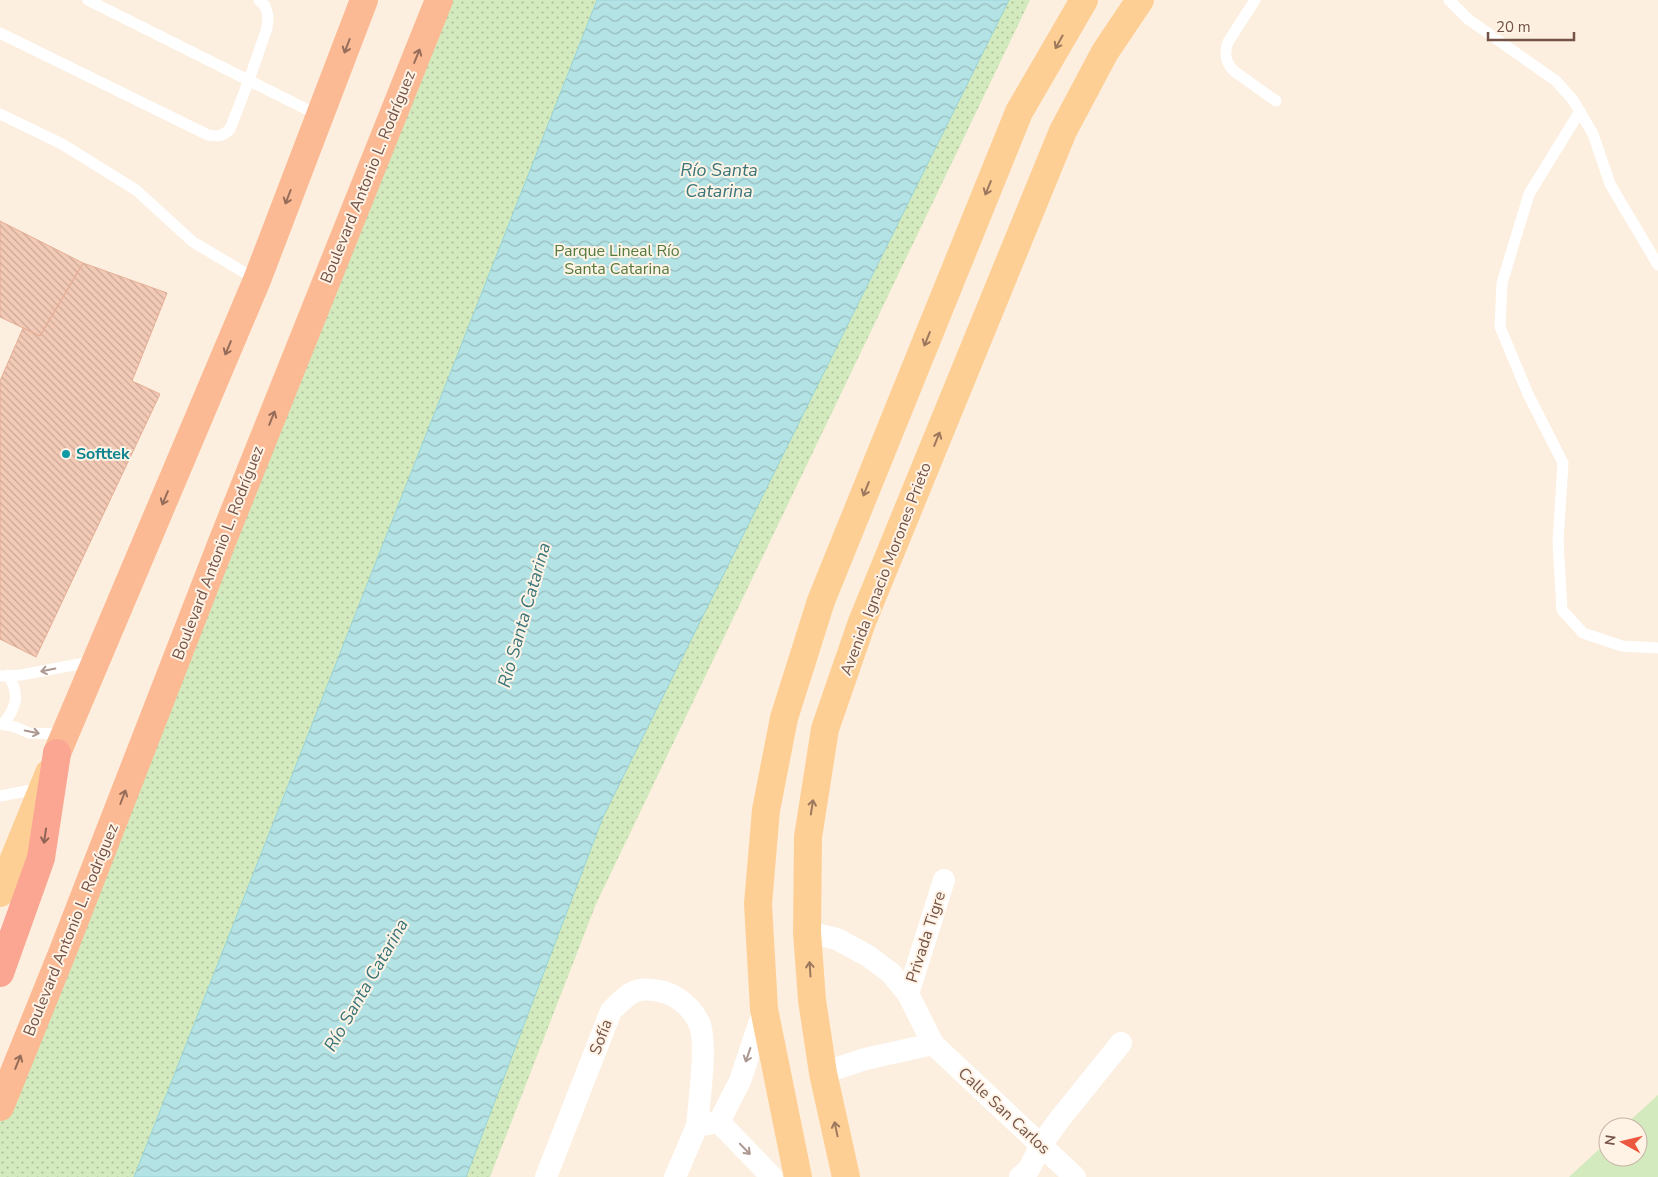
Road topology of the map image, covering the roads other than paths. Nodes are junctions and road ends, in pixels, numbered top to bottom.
1 (88, 0) edge
2 (259, 0) edge
3 (439, 0) edge
4 (1084, 0) edge
5 (1140, 0) edge
6 (1255, 0) edge
7 (1449, 0) edge
8 (360, 2) edge
9 (0, 34) edge
10 (249, 80) junction
11 (1276, 101) dead end
12 (1580, 111) junction
13 (0, 114) edge
14 (320, 116) junction
15 (1658, 265) edge
16 (257, 280) junction
17 (1658, 648) edge
18 (96, 660) junction
19 (4, 675) edge
20 (2, 724) edge
21 (61, 744) junction
22 (42, 788) junction
23 (0, 796) edge
24 (944, 880) dead end
25 (0, 893) edge
26 (807, 932) junction
27 (0, 973) edge
28 (908, 994) junction
29 (764, 1009) junction
30 (1121, 1043) dead end
31 (933, 1044) junction
32 (823, 1073) junction
33 (0, 1107) edge
34 (708, 1124) junction
35 (1041, 1145) junction
36 (546, 1177) edge
37 (675, 1177) edge
38 (772, 1177) edge
39 (798, 1177) edge
40 (846, 1177) edge
41 (1020, 1177) edge
42 (1076, 1177) edge

1 - 10 lane
2 - 10 lane
33 -> 3 highway, Boulevard Antonio L. Rodríguez
4 -> 29 main road
26 -> 5 main road, Avenida Ignacio Morones Prieto
6 - 11 lane
7 - 12 lane
8 -> 14 highway
9 - 10 lane
10 - 14 lane
12 - 15 lane
12 - 17 lane
13 - 16 lane
14 -> 16 highway
16 -> 18 highway
18 -> 19 lane
18 - 21 highway
19 - 20 lane
20 -> 21 lane
21 - 22 main road
21 -> 27 highway
22 - 23 lane
22 - 25 main road
24 - 28 street, Privada Tigre
26 - 28 street, Calle San Carlos
32 -> 26 main road, Avenida Ignacio Morones Prieto
28 - 31 street, Calle San Carlos
29 -> 34 street
29 - 39 main road
30 - 35 street
31 - 32 street
31 - 35 street, Calle San Carlos
40 -> 32 main road, Avenida Ignacio Morones Prieto
34 - 36 street, Sofía
34 - 37 street
34 -> 38 street
35 - 41 street
35 - 42 street, Calle San Carlos

